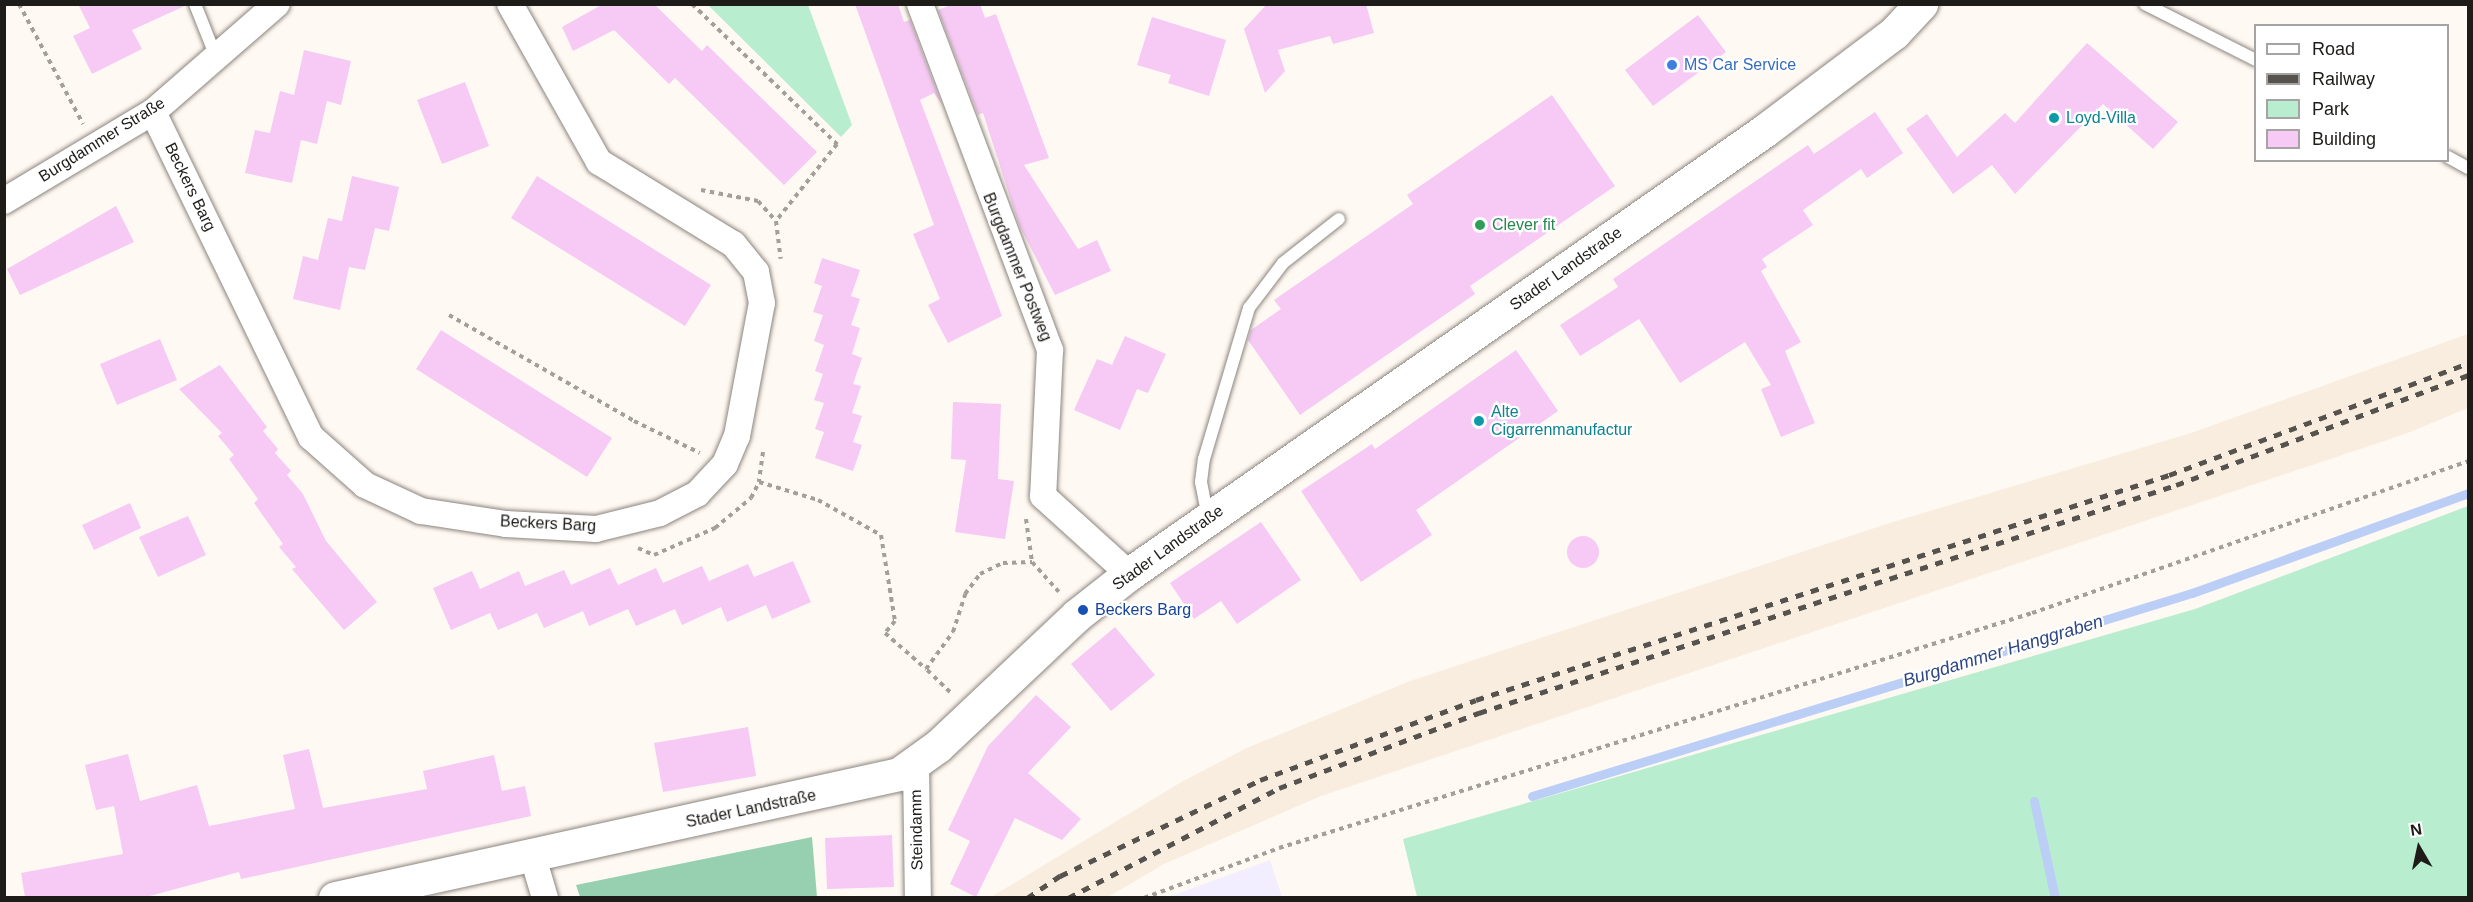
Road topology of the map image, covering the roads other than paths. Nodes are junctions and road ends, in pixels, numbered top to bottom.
1 (195, 4) edge
2 (277, 4) edge
3 (510, 4) edge
4 (921, 4) edge
5 (1921, 4) edge
6 (2145, 4) edge
7 (216, 57) junction
8 (2254, 59) edge
9 (153, 112) junction
10 (2449, 158) edge
11 (2469, 168) edge
12 (4, 201) edge
13 (1339, 219) dead end
14 (1208, 519) junction
15 (1129, 574) junction
16 (916, 763) junction
17 (532, 854) junction
18 (335, 897) edge
19 (545, 897) edge
20 (918, 897) edge

1 - 7 lane
2 - 7 street, Burgdammer Straße
3 - 9 street, Beckers Barg
4 - 15 street, Burgdammer Postweg
5 - 14 street, Stader Landstraße
6 - 8 lane
7 - 9 street, Burgdammer Straße
9 - 12 street, Burgdammer Straße
10 - 11 lane
13 - 14 lane
14 - 15 street, Stader Landstraße
15 - 16 street, Stader Landstraße
16 - 17 street, Stader Landstraße
16 - 20 street, Steindamm
17 - 18 street, Stader Landstraße
17 - 19 street

